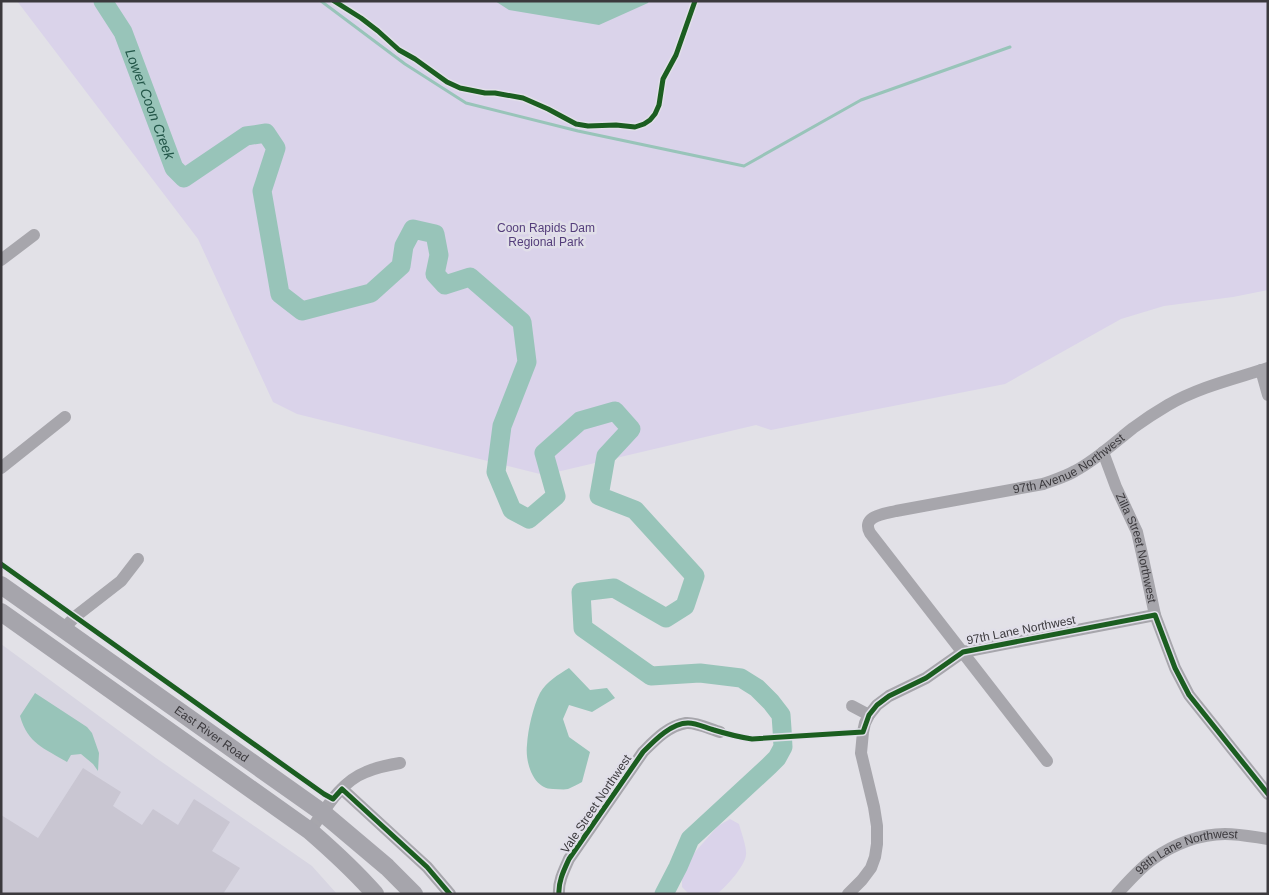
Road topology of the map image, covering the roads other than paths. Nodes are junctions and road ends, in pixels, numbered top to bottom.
1 (34, 235) dead end
2 (1, 260) edge
3 (1264, 369) edge
4 (1268, 395) edge
5 (65, 418) dead end
6 (1103, 452) junction
7 (1, 468) edge
8 (138, 559) dead end
9 (1, 585) edge
10 (1, 612) edge
11 (1155, 614) junction
12 (64, 628) junction
13 (963, 652) junction
14 (852, 706) dead end
15 (869, 715) junction
16 (720, 732) dead end
17 (1047, 761) dead end
18 (400, 762) dead end
19 (342, 789) junction
20 (1268, 794) edge
21 (323, 813) junction
22 (310, 831) junction
23 (1268, 839) edge
24 (375, 894) edge
25 (414, 894) edge
26 (450, 894) edge
27 (559, 894) edge
28 (848, 894) edge
29 (1117, 894) edge

1 - 2 street
3 - 4 street
3 - 6 street, 97th Avenue Northwest
5 - 7 street
6 - 11 street, Zilla Street Northwest
6 - 13 street, 97th Avenue Northwest
8 - 12 street
9 - 12 main road, East River Road
10 - 22 main road, East River Road
11 - 13 street, 97th Lane Northwest
11 - 20 street, Zilla Street Northwest
12 - 21 main road, East River Road
13 - 15 street, 97th Lane Northwest
13 - 17 street
14 - 15 street
15 - 28 street, 97th Lane Northwest
16 - 27 street, Vale Street Northwest
18 - 19 street
19 - 21 street
19 - 26 street
21 - 22 street
21 - 25 main road, East River Road
22 - 24 main road, East River Road
23 - 29 street, 98th Lane Northwest

